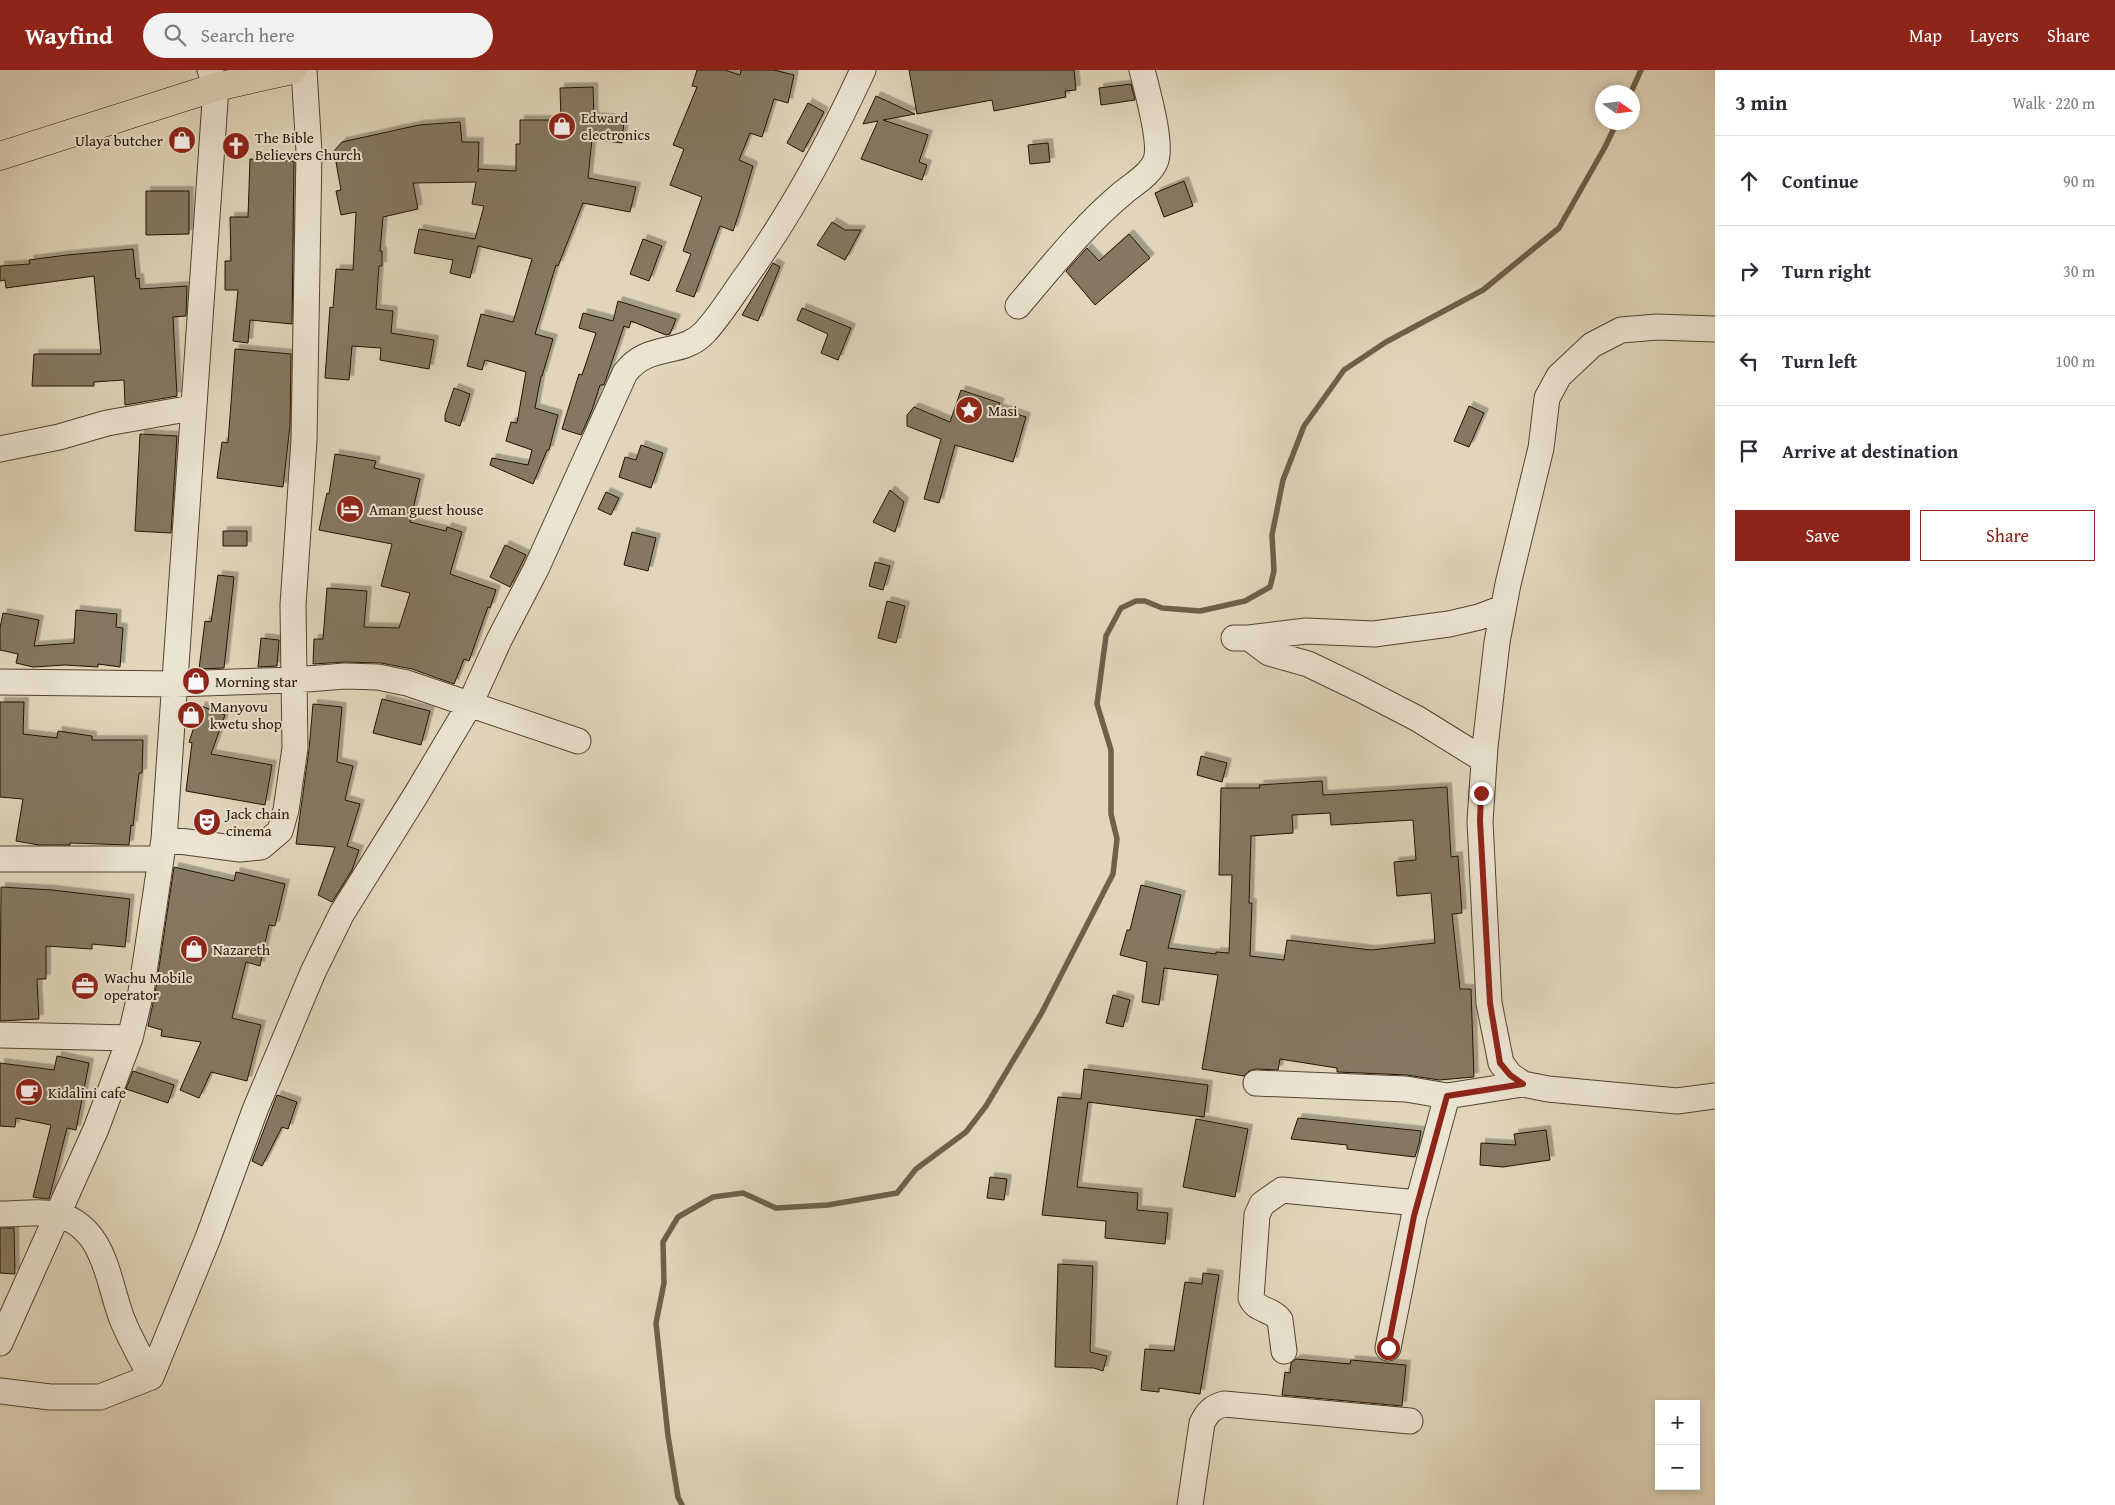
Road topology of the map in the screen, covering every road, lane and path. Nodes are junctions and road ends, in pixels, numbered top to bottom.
1 (292, 70) edge
2 (304, 70) edge
3 (863, 70) edge
4 (1142, 70) edge
5 (213, 78) edge
6 (0, 156) edge
7 (1018, 306) dead end
8 (1715, 329) edge
9 (192, 408) junction
10 (0, 450) edge
11 (1503, 608) junction
12 (294, 680) junction
13 (0, 682) edge
14 (175, 684) junction
15 (470, 704) junction
16 (578, 741) dead end
17 (1484, 760) junction
18 (162, 849) junction
19 (0, 859) edge
20 (0, 1036) edge
21 (130, 1038) junction
22 (1256, 1083) dead end
23 (1523, 1084) junction
24 (1447, 1096) junction
25 (1715, 1096) edge
26 (1418, 1203) junction
27 (0, 1214) edge
28 (57, 1214) junction
29 (0, 1342) edge
30 (1388, 1348) dead end
31 (1284, 1351) dead end
32 (151, 1377) junction
33 (0, 1391) edge
34 (1410, 1422) dead end
35 (1190, 1505) edge

1 - 5 highway
2 - 12 street
3 - 15 street
4 - 7 street
5 - 6 highway
5 - 9 street
8 - 11 street
9 - 10 street
9 - 14 street
11 - 17 street
11 - 17 street
12 - 14 street
12 - 15 street
12 - 18 street
13 - 14 street
14 - 18 street
15 - 16 street
15 - 32 street
17 - 23 street
18 - 19 street
18 - 21 street
20 - 21 street
21 - 28 street
22 - 24 street
23 - 24 street
23 - 25 street
24 - 26 street
26 - 30 street
26 - 31 street
27 - 28 street
28 - 29 street
28 - 32 street
32 - 33 street
34 - 35 street

